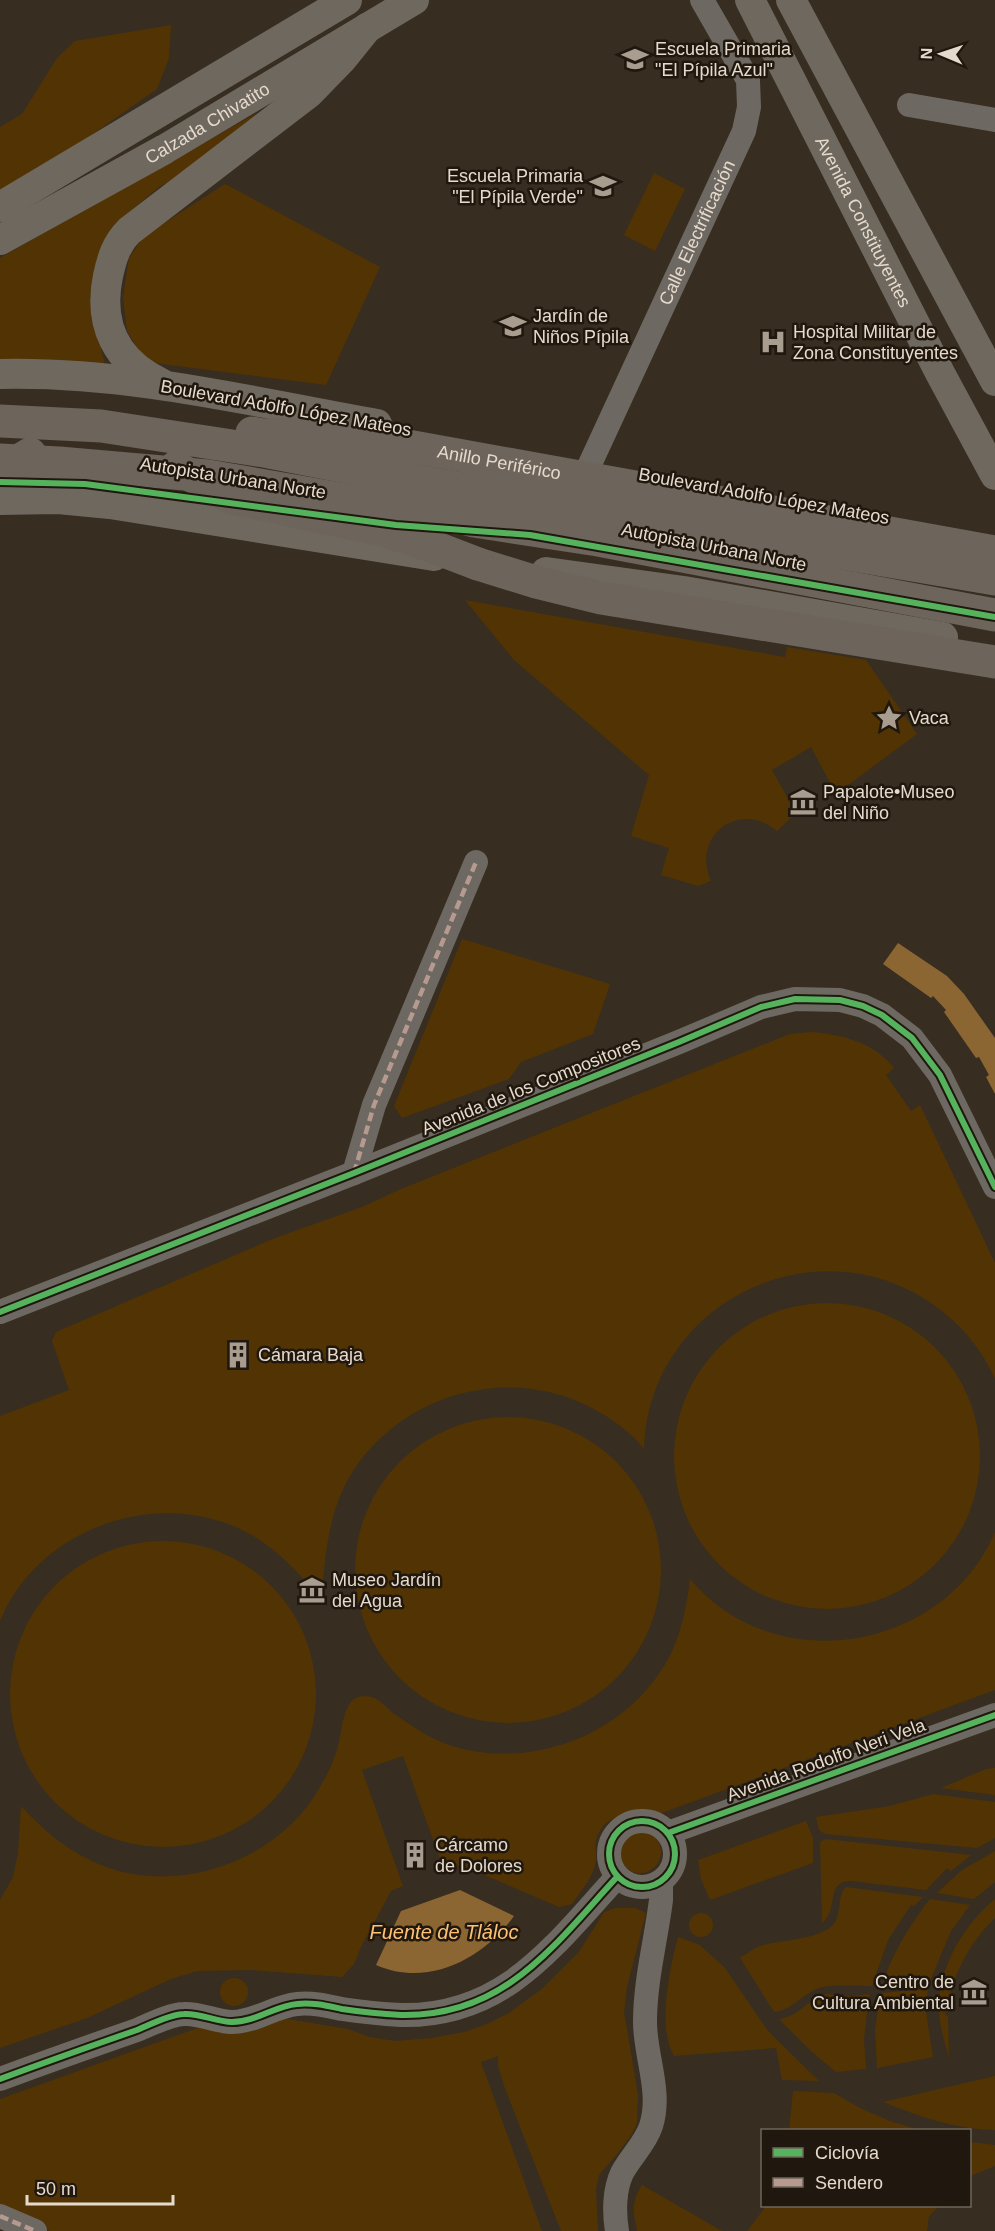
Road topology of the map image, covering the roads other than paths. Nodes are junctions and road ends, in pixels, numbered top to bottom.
1 (347, 0) edge
2 (414, 0) edge
3 (702, 0) edge
4 (729, 0) edge
5 (750, 0) edge
6 (765, 0) edge
7 (791, 0) edge
8 (367, 28) junction
9 (909, 105) dead end
10 (995, 120) edge
11 (0, 207) edge
12 (0, 240) edge
13 (940, 373) junction
14 (0, 374) edge
15 (995, 381) edge
16 (169, 387) junction
17 (0, 407) edge
18 (0, 421) edge
19 (995, 433) edge
20 (481, 443) junction
21 (264, 451) junction
22 (10, 456) edge
23 (590, 464) junction
24 (176, 467) junction
25 (0, 472) edge
26 (995, 475) edge
27 (662, 492) junction
28 (0, 500) edge
29 (995, 538) edge
30 (995, 554) edge
31 (995, 579) edge
32 (995, 598) edge
33 (995, 615) edge
34 (995, 647) edge
35 (995, 662) edge
36 (476, 862) dead end
37 (354, 1173) junction
38 (995, 1187) edge
39 (0, 1312) edge
40 (995, 1715) edge
41 (668, 1833) junction
42 (617, 1877) junction
43 (661, 1882) junction
44 (0, 2079) edge
45 (0, 2216) edge
46 (34, 2231) edge
47 (617, 2231) edge

1 - 11 main road, Calzada Chivatito
2 - 8 main road, Calzada Chivatito
3 - 23 street, Calle Electrificación
4 - 13 main road
5 - 13 main road, Avenida Constituyentes
6 - 19 main road, Avenida Constituyentes
7 - 15 main road
8 - 12 main road, Calzada Chivatito
8 - 16 main road
9 - 10 street
13 - 26 main road, Avenida Constituyentes
14 - 16 main road, Boulevard Adolfo López Mateos
16 - 20 main road, Boulevard Adolfo López Mateos
17 - 27 highway, Anillo Periférico
18 - 21 highway, Autopista Urbana Norte
20 - 23 main road, Boulevard Adolfo López Mateos
20 - 27 highway
21 - 30 highway
21 - 31 highway, Autopista Urbana Norte
22 - 24 highway, Autopista Urbana Norte
22 - 25 highway, bridge
22 - 32 highway
23 - 29 main road, Boulevard Adolfo López Mateos
24 - 33 highway, Autopista Urbana Norte, bridge
24 - 35 highway, bridge
27 - 30 highway, Anillo Periférico
28 - 34 main road
36 - 37 street
37 - 38 street, Avenida de los Compositores
37 - 39 street, Avenida de los Compositores
40 - 41 street, Avenida Rodolfo Neri Vela
41 - 42 street
41 - 43 street
42 - 43 street
42 - 44 street
43 - 47 street
45 - 46 street

